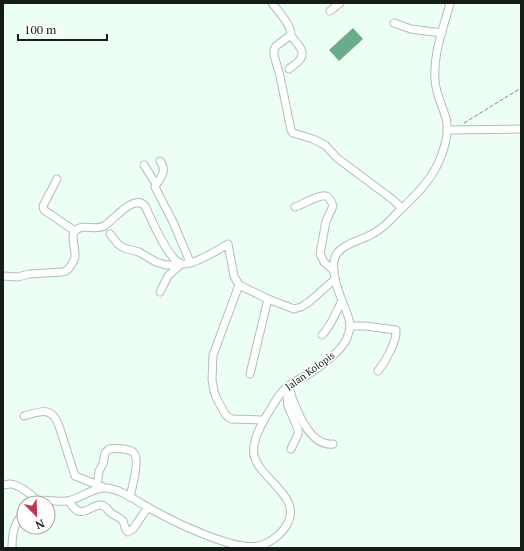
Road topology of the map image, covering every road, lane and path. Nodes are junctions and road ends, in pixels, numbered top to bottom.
1 (272, 3) edge
2 (340, 3) edge
3 (450, 3) edge
4 (330, 12) dead end
5 (394, 23) dead end
6 (442, 33) junction
7 (291, 35) junction
8 (289, 69) dead end
9 (521, 88) edge
10 (461, 125) dead end
11 (447, 130) junction
12 (521, 130) edge
13 (160, 161) dead end
14 (144, 165) dead end
15 (57, 180) dead end
16 (156, 184) junction
17 (295, 208) dead end
18 (402, 208) junction
19 (75, 231) junction
20 (110, 234) dead end
21 (190, 262) junction
22 (180, 264) junction
23 (334, 275) junction
24 (3, 276) edge
25 (239, 285) junction
26 (160, 292) dead end
27 (268, 299) junction
28 (342, 301) junction
29 (350, 326) junction
30 (322, 335) dead end
31 (378, 371) dead end
32 (250, 374) dead end
33 (289, 390) junction
34 (24, 416) dead end
35 (263, 420) junction
36 (333, 444) dead end
37 (290, 449) dead end
38 (97, 484) junction
39 (3, 485) edge
40 (105, 488) junction
41 (31, 495) edge
42 (130, 497) junction
43 (56, 501) edge
44 (69, 501) junction
45 (148, 507) junction
46 (16, 524) edge
47 (12, 548) edge

1 - 7 street
2 - 4 street
3 - 6 street
5 - 6 street
6 - 11 street
7 - 8 street
7 - 18 street
9 - 10 path
11 - 12 street
11 - 18 street
13 - 16 street
14 - 16 street
15 - 19 street
16 - 21 street
17 - 23 street
18 - 23 street
19 - 22 street
19 - 24 street
20 - 22 street
21 - 22 street
21 - 25 street
22 - 26 street
23 - 27 street
23 - 28 street
25 - 27 street
25 - 35 street
27 - 32 street
28 - 29 street
28 - 30 street
29 - 31 street
29 - 33 street, Jalan Kolopis
33 - 35 street, Jalan Kolopis
33 - 36 street
33 - 37 street
34 - 38 street, Jalan Kolopis
35 - 45 street, Jalan Kolopis
38 - 40 street, Jalan Kolopis
38 - 42 street
39 - 41 street
40 - 42 street, Jalan Kolopis
40 - 44 street
42 - 45 street, Jalan Kolopis
43 - 44 street
44 - 45 street
46 - 47 street

